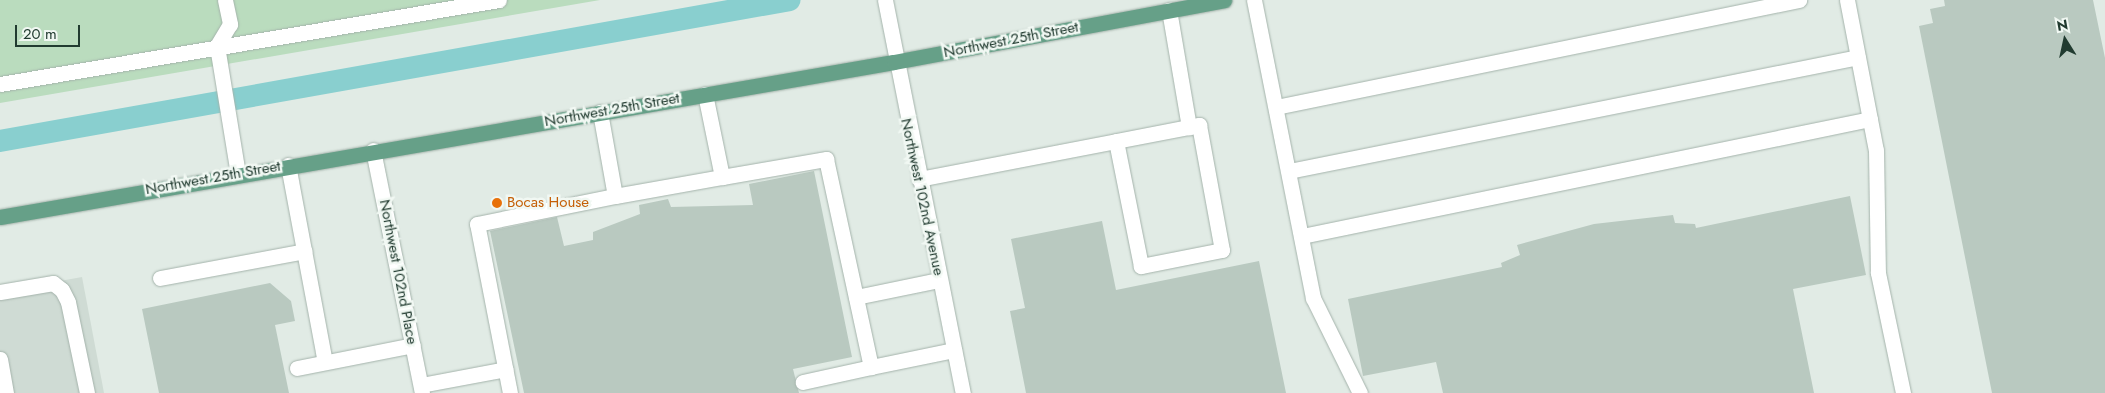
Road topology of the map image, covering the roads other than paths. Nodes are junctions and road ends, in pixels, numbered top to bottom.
1 (225, 0) edge
2 (499, 0) edge
3 (885, 0) edge
4 (1224, 0) edge
5 (1254, 0) edge
6 (1799, 0) edge
7 (1847, 0) edge
8 (461, 3) edge
9 (1169, 10) junction
10 (217, 46) junction
11 (1858, 57) junction
12 (894, 62) junction
13 (0, 84) edge
14 (705, 94) junction
15 (1276, 107) junction
16 (600, 112) junction
17 (1870, 119) junction
18 (1189, 127) junction
19 (1116, 141) junction
20 (374, 150) junction
21 (288, 165) junction
22 (1289, 171) junction
23 (238, 174) junction
24 (722, 177) junction
25 (919, 179) junction
26 (615, 196) junction
27 (0, 217) edge
28 (1302, 236) junction
29 (304, 251) junction
30 (160, 278) dead end
31 (939, 280) junction
32 (0, 292) edge
33 (856, 297) junction
34 (413, 345) junction
35 (954, 350) junction
36 (0, 359) edge
37 (326, 362) junction
38 (871, 367) junction
39 (298, 368) dead end
40 (506, 369) junction
41 (803, 382) dead end
42 (422, 389) edge
43 (6, 393) edge
44 (86, 393) edge
45 (510, 393) edge
46 (963, 393) edge
47 (1360, 393) edge
48 (1903, 393) edge

1 - 10 street
2 - 8 street
3 - 12 street, Northwest 102nd Avenue
4 - 9 main road, Northwest 25th Street
5 - 15 street
6 - 15 street
7 - 11 street
8 - 10 street
9 - 12 main road, Northwest 25th Street
9 - 18 street
10 - 13 street
10 - 23 street
11 - 17 street
11 - 22 street
12 - 14 main road, Northwest 25th Street
12 - 25 street, Northwest 102nd Avenue
14 - 16 main road, Northwest 25th Street
14 - 24 street
15 - 22 street
16 - 20 main road, Northwest 25th Street
16 - 26 street
17 - 28 street
17 - 48 street
18 - 19 street
18 - 19 street
19 - 25 street
20 - 21 main road, Northwest 25th Street
20 - 34 street, Northwest 102nd Place
21 - 23 main road, Northwest 25th Street
21 - 29 street
22 - 28 street
23 - 27 main road, Northwest 25th Street
24 - 26 street
24 - 33 street
25 - 31 street, Northwest 102nd Avenue
26 - 40 street
28 - 47 street
29 - 30 street
29 - 37 street
31 - 33 street
31 - 35 street, Northwest 102nd Avenue
32 - 44 street
33 - 38 street
34 - 37 street
34 - 42 street, Northwest 102nd Place
35 - 38 street
35 - 46 street, Northwest 102nd Avenue
36 - 43 street
37 - 39 street
38 - 41 street
40 - 42 street
40 - 45 street

